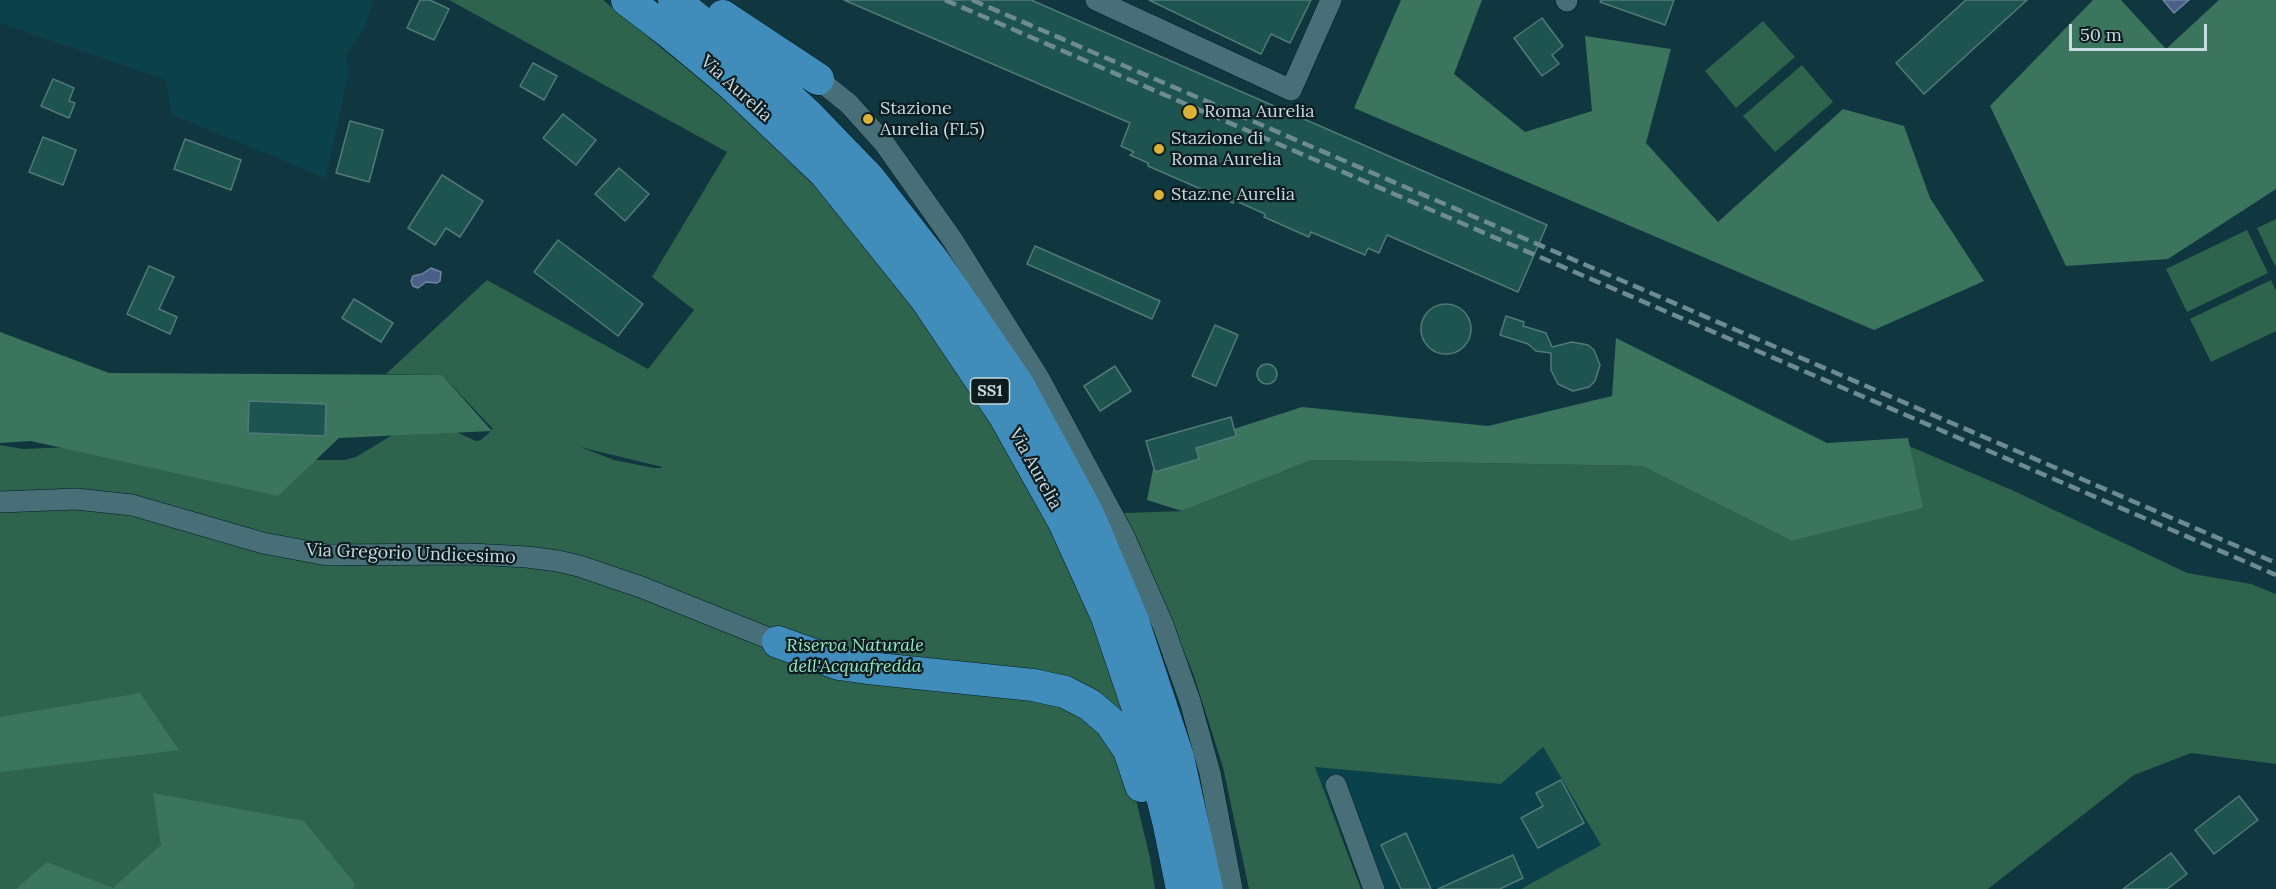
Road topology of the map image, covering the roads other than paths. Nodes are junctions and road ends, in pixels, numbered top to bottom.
1 (627, 0) edge
2 (674, 0) edge
3 (699, 0) edge
4 (1096, 0) edge
5 (1331, 0) edge
6 (818, 79) joint
7 (0, 502) edge
8 (778, 642) joint
9 (1336, 785) dead end
10 (1163, 889) edge
11 (1182, 889) edge
12 (1207, 889) edge
13 (1232, 889) edge
14 (1374, 889) edge

1 - 11 highway, Via Aurelia / SS1
2 - 12 highway, Via Aurelia / SS1
3 - 6 highway
4 - 5 street
6 - 13 street
7 - 8 street, Via Gregorio Undicesimo
8 - 10 highway
9 - 14 street

